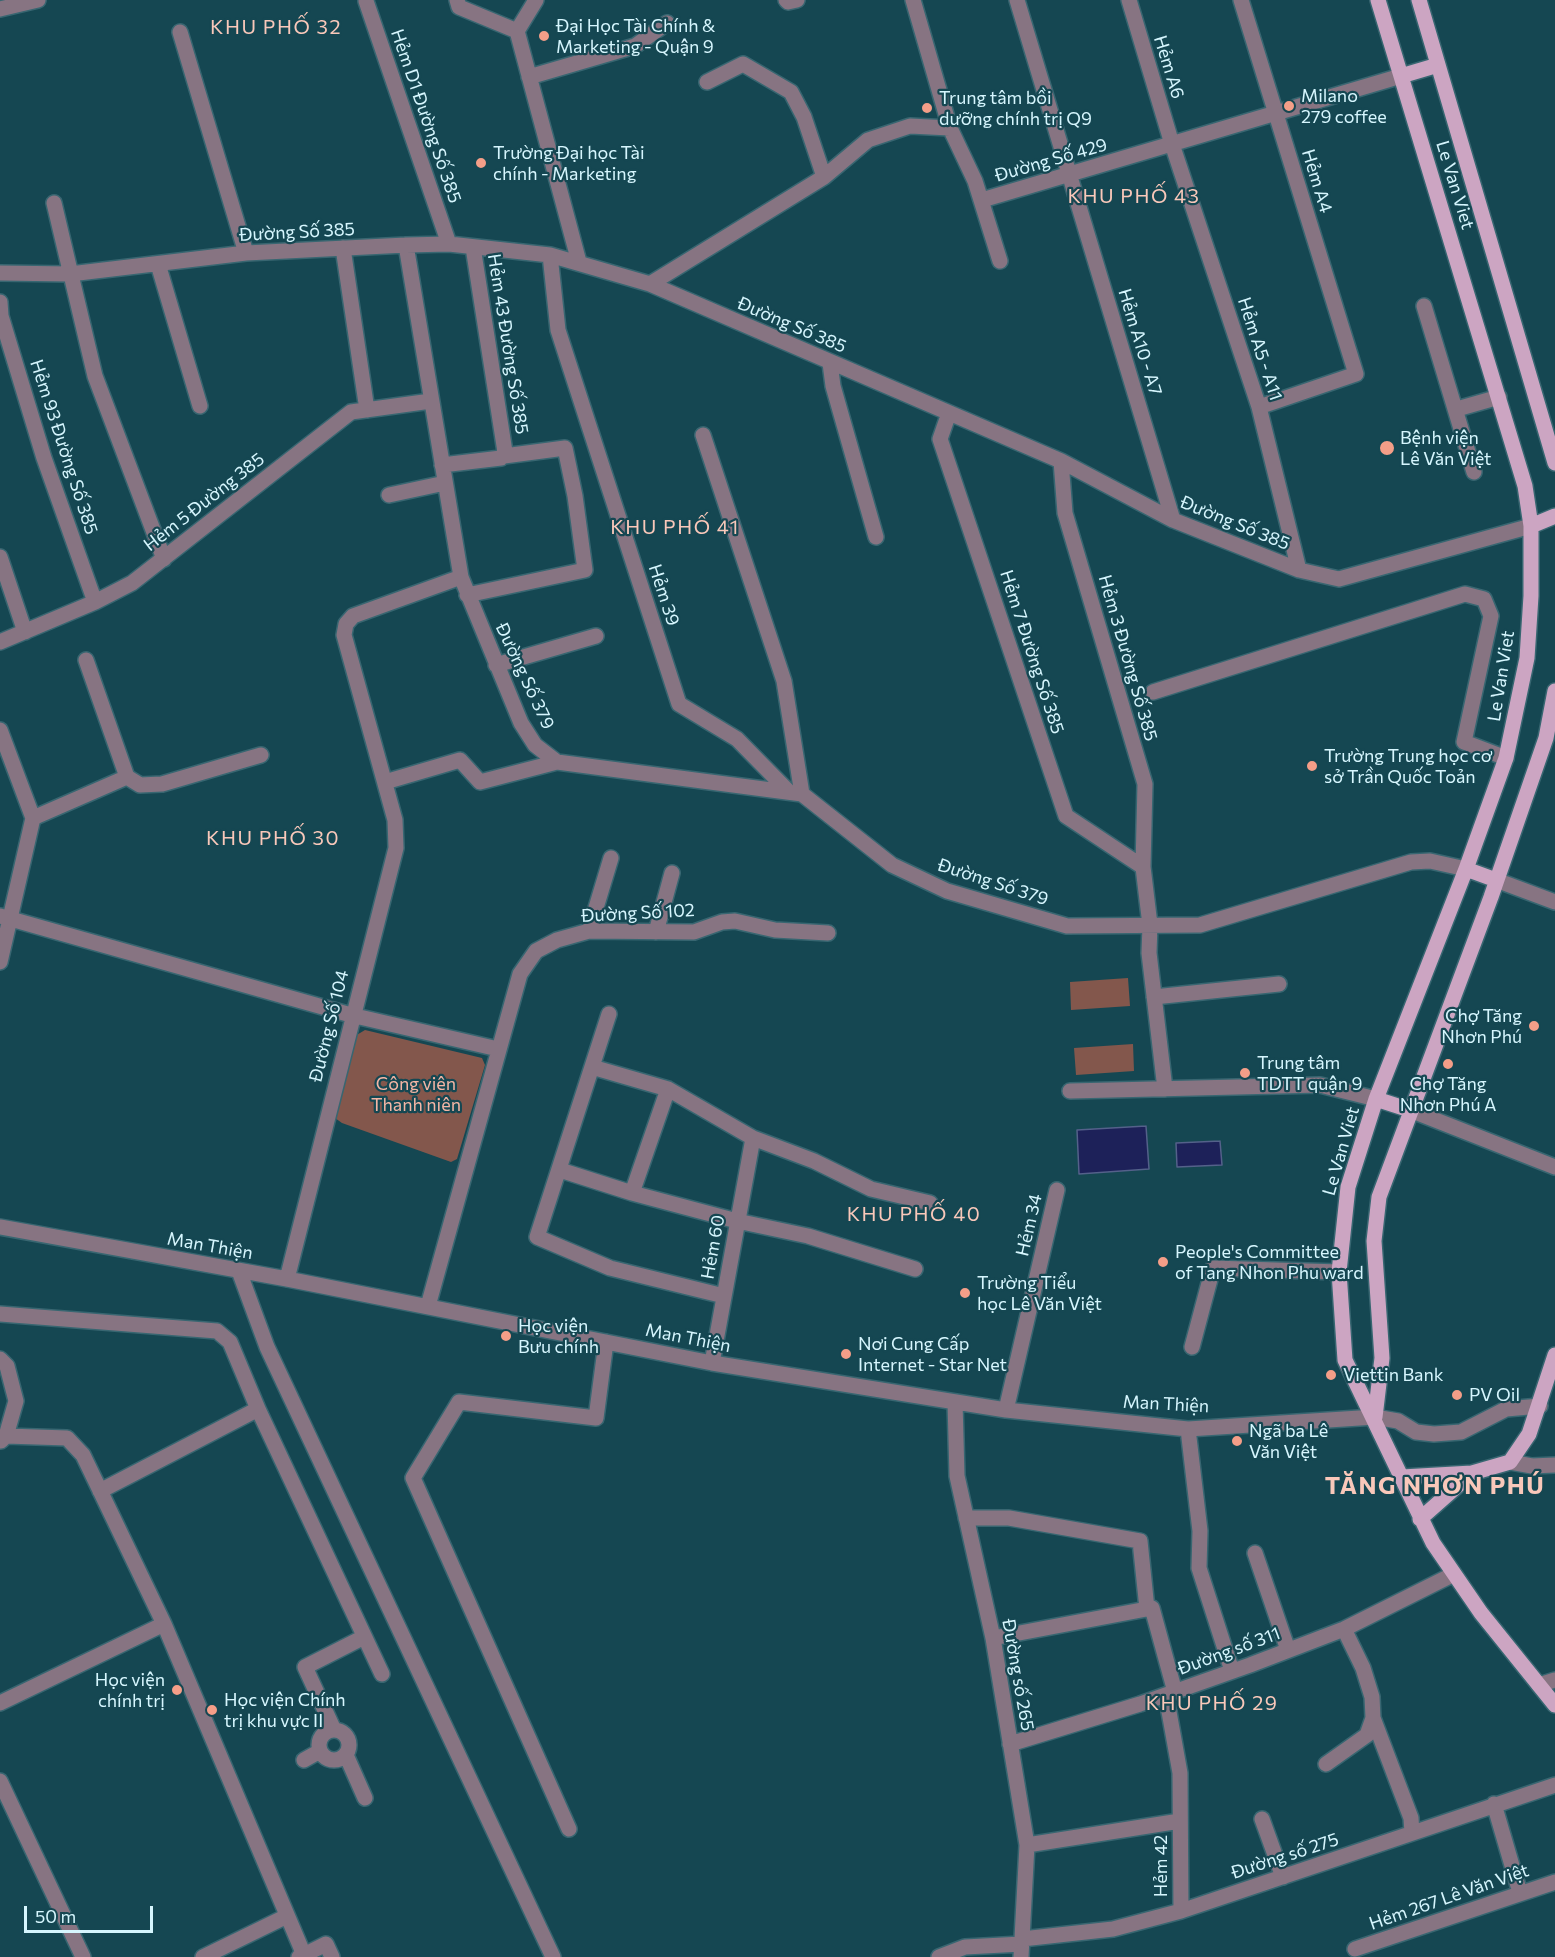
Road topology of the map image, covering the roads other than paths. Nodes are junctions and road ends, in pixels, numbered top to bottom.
1 (38, 0) edge
2 (456, 0) edge
3 (536, 0) edge
4 (786, 0) edge
5 (796, 0) edge
6 (913, 0) edge
7 (1017, 0) edge
8 (1129, 0) edge
9 (1241, 0) edge
10 (1378, 0) edge
11 (1419, 0) edge
12 (366, 1) edge
13 (0, 9) edge
14 (667, 23) dead end
15 (517, 31) junction
16 (180, 32) dead end
17 (1438, 64) junction
18 (1401, 76) junction
19 (529, 77) junction
20 (707, 82) dead end
21 (1276, 113) junction
22 (950, 128) junction
23 (1172, 144) junction
24 (1070, 175) junction
25 (824, 177) junction
26 (982, 200) junction
27 (54, 203) dead end
28 (449, 244) junction
29 (406, 245) junction
30 (473, 247) junction
31 (342, 248) junction
32 (246, 253) junction
33 (550, 255) junction
34 (1000, 261) dead end
35 (579, 262) junction
36 (158, 264) junction
37 (0, 273) edge
38 (70, 274) junction
39 (650, 284) junction
40 (0, 302) edge
41 (1424, 306) dead end
42 (830, 363) junction
43 (1499, 397) junction
44 (431, 401) junction
45 (200, 406) dead end
46 (1259, 407) junction
47 (1457, 409) junction
48 (366, 410) junction
49 (949, 413) junction
50 (703, 435) dead end
51 (504, 456) junction
52 (1062, 461) junction
53 (1555, 463) edge
54 (442, 465) junction
55 (1474, 472) dead end
56 (445, 483) junction
57 (389, 495) dead end
58 (1555, 516) edge
59 (1173, 520) junction
60 (1531, 526) junction
61 (876, 537) dead end
62 (0, 557) edge
63 (164, 559) junction
64 (1299, 570) junction
65 (461, 577) junction
66 (467, 595) junction
67 (95, 602) junction
68 (25, 632) junction
69 (596, 636) dead end
70 (0, 642) edge
71 (86, 660) dead end
72 (496, 665) junction
73 (1555, 691) edge
74 (1153, 692) dead end
75 (0, 730) edge
76 (261, 755) dead end
77 (1506, 758) junction
78 (557, 762) junction
79 (127, 777) junction
80 (385, 782) junction
81 (796, 793) junction
82 (33, 818) junction
83 (610, 858) dead end
84 (1143, 867) junction
85 (1467, 869) junction
86 (672, 873) dead end
87 (1496, 880) junction
88 (1555, 902) edge
89 (4, 918) edge
90 (1150, 925) junction
91 (589, 931) junction
92 (656, 932) junction
93 (828, 933) dead end
94 (0, 962) edge
95 (1279, 984) dead end
96 (1154, 997) junction
97 (609, 1014) dead end
98 (351, 1015) junction
99 (498, 1048) junction
100 (592, 1067) junction
101 (668, 1089) junction
102 (1165, 1089) junction
103 (1070, 1091) dead end
104 (1376, 1099) junction
105 (1410, 1110) junction
106 (753, 1138) junction
107 (1555, 1167) edge
108 (560, 1170) junction
109 (1058, 1190) dead end
110 (632, 1193) junction
111 (930, 1203) dead end
112 (737, 1221) junction
113 (0, 1227) edge
114 (915, 1269) dead end
115 (239, 1271) junction
116 (1339, 1272) junction
117 (286, 1279) junction
118 (724, 1296) junction
119 (428, 1306) junction
120 (0, 1314) edge
121 (606, 1342) junction
122 (1192, 1347) dead end
123 (1555, 1356) edge
124 (0, 1359) edge
125 (712, 1363) junction
126 (956, 1402) junction
127 (1540, 1406) junction
128 (258, 1409) junction
129 (1006, 1410) junction
130 (1375, 1417) junction
131 (1188, 1429) junction
132 (3, 1439) edge
133 (1510, 1462) junction
134 (1555, 1466) edge
135 (1472, 1473) junction
136 (1402, 1477) junction
137 (100, 1491) junction
138 (966, 1518) junction
139 (1420, 1519) junction
140 (1255, 1553) dead end
141 (1454, 1574) junction
142 (1149, 1609) junction
143 (164, 1624) junction
144 (1344, 1629) junction
145 (364, 1637) junction
146 (993, 1638) junction
147 (1287, 1650) junction
148 (1232, 1671) junction
149 (382, 1674) dead end
150 (1555, 1680) edge
151 (1539, 1685) junction
152 (1170, 1694) junction
153 (0, 1703) edge
154 (1555, 1705) edge
155 (1373, 1718) junction
156 (334, 1730) junction
157 (1010, 1744) junction
158 (320, 1751) junction
159 (346, 1755) junction
160 (304, 1760) dead end
161 (1326, 1764) dead end
162 (0, 1781) edge
163 (1555, 1785) edge
164 (364, 1798) dead end
165 (1494, 1804) junction
166 (1262, 1819) dead end
167 (1180, 1821) junction
168 (569, 1828) dead end
169 (1412, 1833) junction
170 (1028, 1845) junction
171 (1283, 1877) junction
172 (1555, 1882) edge
173 (1518, 1886) dead end
174 (1181, 1911) junction
175 (287, 1916) junction
176 (1022, 1947) edge
177 (1355, 1949) dead end
178 (301, 1956) edge
179 (83, 1957) edge
180 (203, 1957) edge
181 (332, 1957) edge
182 (553, 1957) edge
183 (939, 1957) edge

1 - 13 street
2 - 15 street
3 - 15 street
4 - 5 street
6 - 22 street, Đường Số 429
7 - 24 street, Hẻm A10 - A7
8 - 23 street, Hẻm A6
9 - 21 street, Hẻm A4
10 - 18 main road, Le Van Viet
11 - 17 main road, Le Van Viet
12 - 28 street, Hẻm D1 Đường Số 385
14 - 19 street
15 - 19 street
16 - 32 street
17 - 18 main road
17 - 53 main road, Le Van Viet
18 - 21 street, Đường Số 429
18 - 43 main road, Le Van Viet
19 - 35 street
20 - 25 street
21 - 23 street, Đường Số 429
21 - 46 street, Hẻm A4
22 - 25 street
22 - 26 street, Đường Số 429
23 - 24 street, Đường Số 429
23 - 46 street, Hẻm A5 - A11
24 - 26 street, Đường Số 429
24 - 59 street, Hẻm A10 - A7
25 - 39 street
26 - 34 street
27 - 38 street
28 - 29 street, Đường Số 385
28 - 30 street, Đường Số 385
29 - 31 street, Đường Số 385
29 - 44 street, Đường Số 379
30 - 33 street, Đường Số 385
30 - 51 street, Hẻm 43 Đường Số 385
31 - 32 street, Đường Số 385
31 - 48 street
32 - 36 street, Đường Số 385
33 - 35 street, Đường Số 385
33 - 81 street, Hẻm 39
35 - 39 street, Đường Số 385
36 - 38 street, Đường Số 385
36 - 45 street
37 - 38 street, Đường Số 385
38 - 63 street
39 - 42 street, Đường Số 385
40 - 67 street, Hẻm 93 Đường Số 385
41 - 47 street
42 - 49 street, Đường Số 385
42 - 61 street
43 - 47 street
43 - 60 main road, Le Van Viet
44 - 48 street, Hẻm 5 Đường 385
44 - 54 street, Đường Số 379
46 - 64 street, Hẻm A5 - A11
47 - 55 street
48 - 63 street, Hẻm 5 Đường 385
49 - 52 street, Đường Số 385
49 - 84 street, Hẻm 7 Đường Số 385
50 - 81 street
51 - 54 street, Hẻm 43 Đường Số 385
51 - 66 street
52 - 59 street, Đường Số 385
52 - 84 street, Hẻm 3 Đường Số 385
54 - 56 street, Đường Số 379
56 - 57 street
56 - 65 street, Đường Số 379
58 - 60 main road
59 - 64 street, Đường Số 385
60 - 64 street, Đường Số 385
60 - 77 main road, Le Van Viet
62 - 68 street
63 - 67 street, Hẻm 5 Đường 385
65 - 66 street, Đường Số 379
65 - 80 street
66 - 72 street, Đường Số 379
67 - 68 street, Hẻm 5 Đường 385
68 - 70 street, Hẻm 5 Đường 385
69 - 72 street
71 - 79 street
72 - 78 street, Đường Số 379
73 - 87 main road
74 - 77 street
75 - 82 street
76 - 79 street
77 - 85 main road, Le Van Viet
78 - 80 street
78 - 81 street
79 - 82 street
80 - 98 street, Đường Số 104
81 - 90 street, Đường Số 379
82 - 89 street
83 - 91 street
84 - 90 street, Hẻm 3 Đường Số 385
85 - 87 main road
85 - 90 street, Đường Số 379
85 - 104 main road, Le Van Viet
86 - 92 street
87 - 88 street
87 - 105 main road
89 - 94 street
89 - 98 street
90 - 96 street, Hẻm 3 Đường Số 385
91 - 92 street, Đường Số 102
91 - 99 street, Đường Số 102
92 - 93 street, Đường Số 102
95 - 96 street
96 - 102 street, Hẻm 3 Đường Số 385
97 - 100 street
98 - 99 street
98 - 117 street, Đường Số 104
99 - 119 street, Đường Số 102
100 - 101 street
100 - 108 street
101 - 106 street
101 - 110 street
102 - 103 street
102 - 104 street
104 - 105 main road
104 - 116 main road, Le Van Viet
105 - 107 street
105 - 130 main road
106 - 111 street
106 - 112 street, Hẻm 60
108 - 110 street
108 - 118 street
109 - 129 street, Hẻm 34
110 - 112 street
112 - 114 street
112 - 118 street, Hẻm 60
113 - 115 street, Man Thiện
115 - 117 street, Man Thiện
115 - 182 street
116 - 122 street
116 - 130 main road, Le Van Viet
117 - 119 street, Man Thiện
118 - 125 street, Hẻm 60
119 - 121 street, Man Thiện
120 - 128 street
121 - 125 street, Man Thiện
121 - 168 street
123 - 127 main road
124 - 132 street
125 - 126 street, Man Thiện
126 - 129 street, Man Thiện
126 - 138 street, Đường số 265
127 - 130 street, Man Thiện
127 - 133 main road
128 - 137 street
128 - 145 street
129 - 131 street, Man Thiện
130 - 131 street, Man Thiện
130 - 136 main road, Le Van Viet
131 - 148 street
132 - 137 street
133 - 134 street
133 - 135 main road
135 - 136 main road
135 - 139 main road
136 - 139 main road, Le Van Viet
137 - 143 street
138 - 142 street, Hẻm 42
138 - 146 street, Đường số 265
139 - 141 main road, Le Van Viet
140 - 147 street
141 - 144 street, Đường số 311
141 - 151 main road, Le Van Viet
142 - 146 street
142 - 152 street, Hẻm 42
143 - 153 street
143 - 175 street
144 - 147 street, Đường số 311
144 - 155 street
145 - 149 street
145 - 156 street
146 - 157 street, Đường số 265
147 - 148 street, Đường số 311
148 - 152 street, Đường số 311
150 - 151 street
151 - 154 main road, Le Van Viet
152 - 157 street, Đường số 311
152 - 167 street, Hẻm 42
155 - 161 street
155 - 169 street
156 - 158 street
156 - 159 street
157 - 170 street, Đường số 265
158 - 159 street
158 - 160 street
159 - 164 street
162 - 179 street
163 - 165 street, Đường số 275
165 - 169 street, Đường số 275
165 - 173 street
166 - 171 street
167 - 170 street
167 - 174 street, Hẻm 42
169 - 171 street, Đường số 275
170 - 176 street, Đường số 265
171 - 174 street, Đường số 275
172 - 177 street, Hẻm 267 Lê Văn Việt
174 - 176 street, Đường số 275
175 - 178 street
175 - 180 street
176 - 183 street, Đường số 275
178 - 181 street

